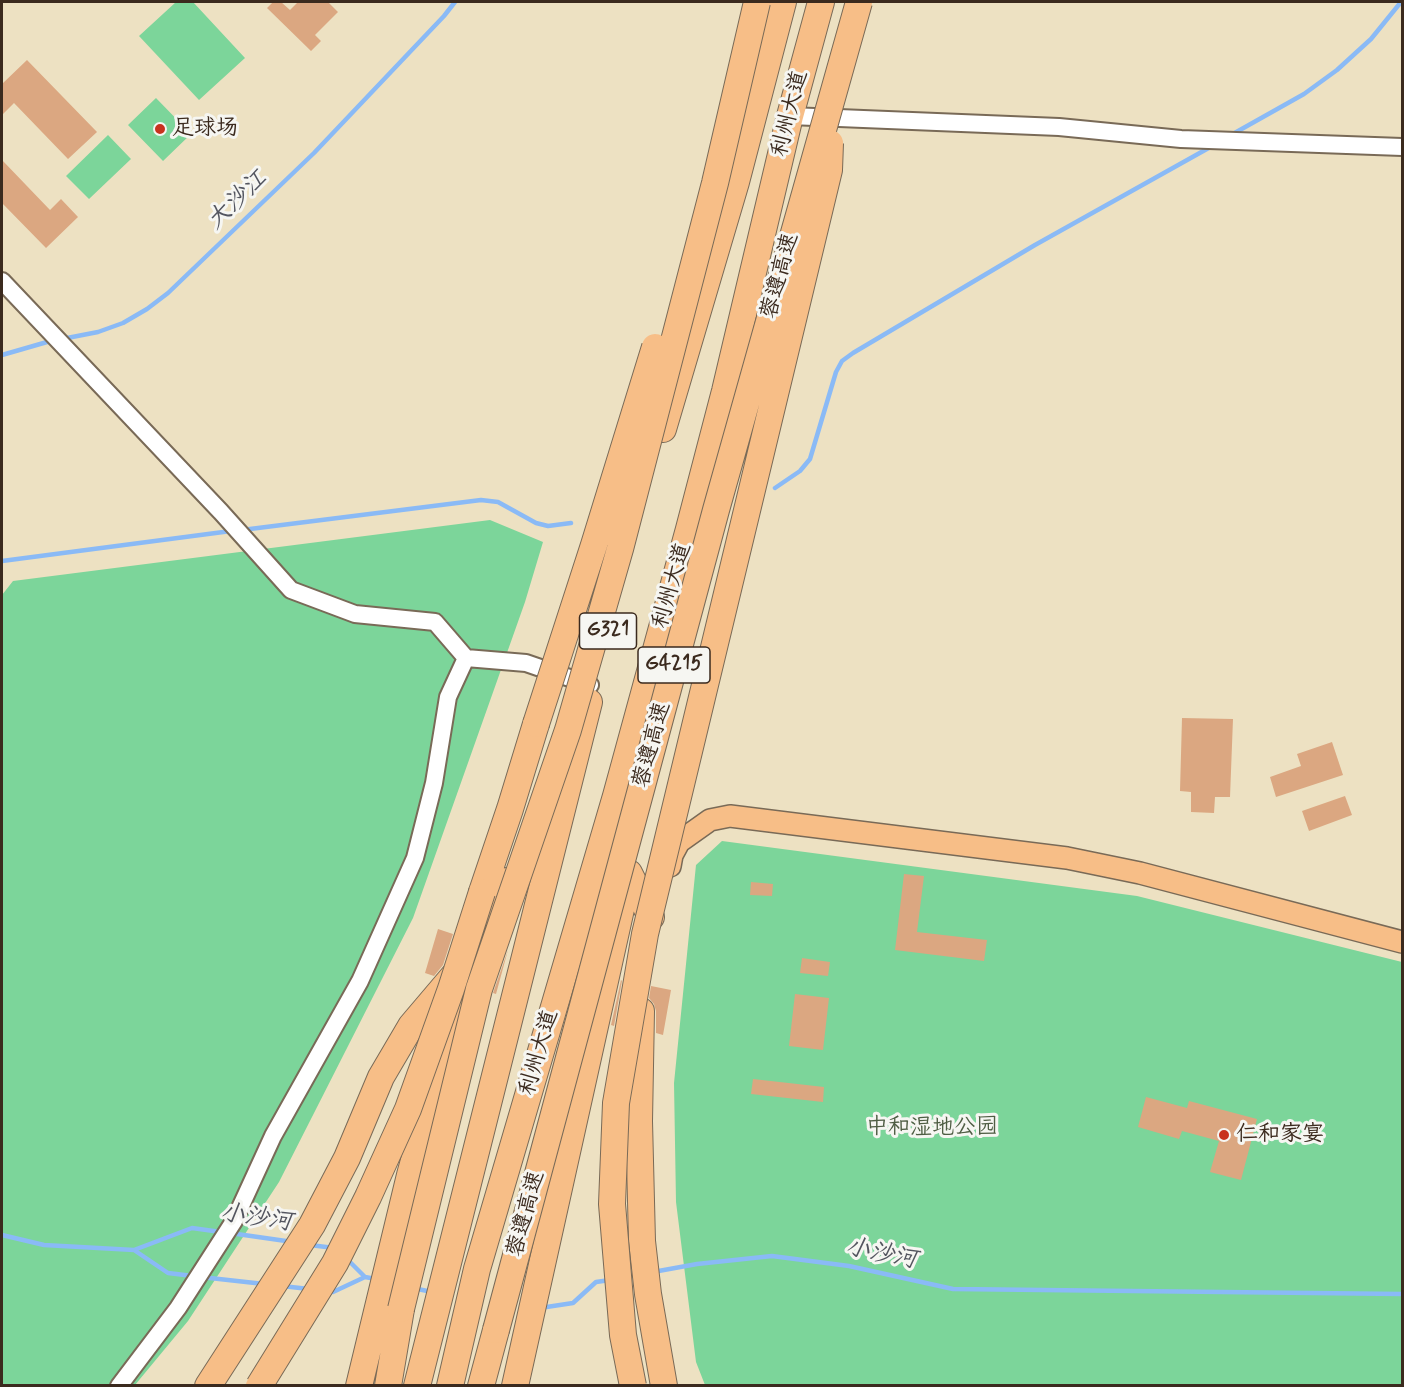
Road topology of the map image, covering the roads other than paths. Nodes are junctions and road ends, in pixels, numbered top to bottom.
1 (757, 2) edge
2 (783, 2) edge
3 (821, 2) edge
4 (859, 2) edge
5 (832, 92) junction
6 (790, 116) junction
7 (1402, 147) edge
8 (715, 183) junction
9 (2, 281) edge
10 (466, 658) junction
11 (593, 686) junction
12 (582, 727) junction
13 (616, 796) junction
14 (629, 873) junction
15 (658, 931) junction
16 (1402, 942) edge
17 (470, 957) junction
18 (641, 1011) joint
19 (390, 1305) junction
20 (119, 1386) edge
21 (208, 1386) edge
22 (259, 1386) edge
23 (359, 1386) edge
24 (388, 1386) edge
25 (417, 1386) edge
26 (450, 1386) edge
27 (481, 1386) edge
28 (515, 1386) edge
29 (633, 1386) edge
30 (664, 1386) edge

1 - 8 highway, bridge
2 - 11 highway, 利州大道 / G321
3 - 6 highway, 利州大道 / G321
4 - 5 highway, 蓉遵高速 / G4215, bridge
5 - 27 highway, 蓉遵高速 / G4215, bridge
5 - 29 highway, bridge
6 - 7 street
6 - 13 highway, 利州大道 / G321
8 - 19 highway, bridge
8 - 22 highway, bridge
9 - 10 street
10 - 11 street
10 - 20 street
11 - 12 highway, 利州大道 / G321
12 - 17 highway
12 - 25 highway, 利州大道 / G321
13 - 14 highway
13 - 26 highway, 利州大道 / G321
14 - 15 highway
14 - 28 highway
15 - 16 main road
15 - 18 main road
17 - 19 highway
17 - 21 highway
18 - 30 highway
19 - 23 highway
19 - 24 highway

